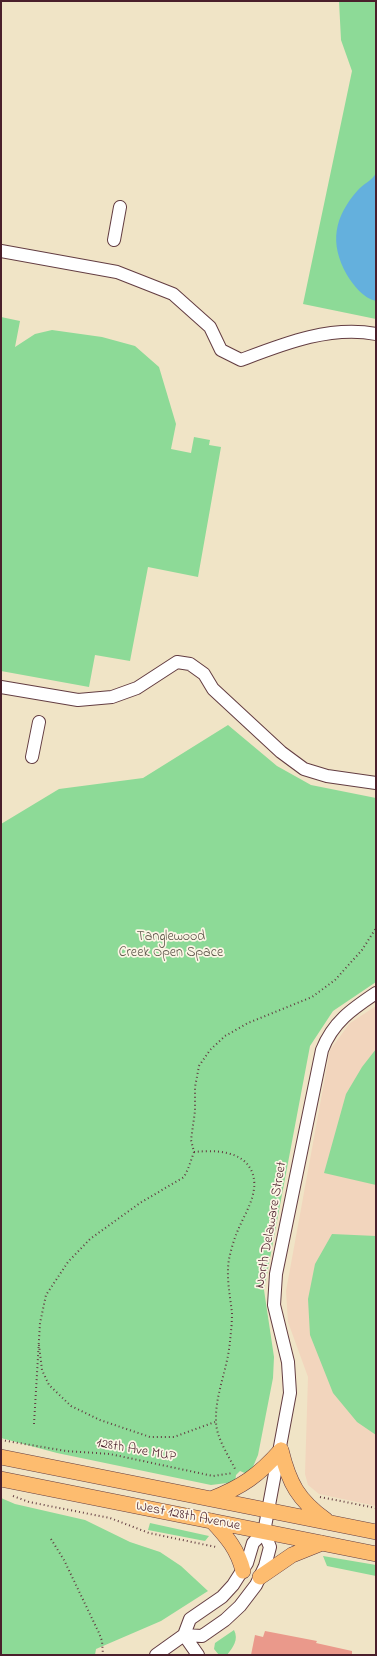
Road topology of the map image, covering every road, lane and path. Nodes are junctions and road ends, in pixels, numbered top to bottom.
1 (120, 207) dead end
2 (114, 240) dead end
3 (1, 251) edge
4 (376, 334) edge
5 (1, 688) edge
6 (39, 722) dead end
7 (32, 757) dead end
8 (376, 783) edge
9 (376, 928) edge
10 (376, 993) edge
11 (194, 1152) junction
12 (39, 1340) junction
13 (216, 1422) junction
14 (34, 1424) dead end
15 (1, 1440) edge
16 (281, 1450) junction
17 (1, 1457) edge
18 (237, 1472) junction
19 (240, 1475) dead end
20 (1, 1478) edge
21 (10, 1495) dead end
22 (314, 1495) dead end
23 (211, 1499) junction
24 (376, 1508) edge
25 (268, 1510) junction
26 (212, 1521) junction
27 (330, 1523) junction
28 (264, 1532) junction
29 (376, 1532) edge
30 (51, 1539) dead end
31 (322, 1543) junction
32 (218, 1547) dead end
33 (376, 1554) edge
34 (243, 1571) junction
35 (260, 1577) junction
36 (184, 1635) junction
37 (103, 1655) edge
38 (156, 1655) edge
39 (198, 1655) edge

1 - 2 street
3 - 4 street
5 - 8 street
6 - 7 street
9 - 11 path
10 - 16 street, North Delaware Street
11 - 12 path
11 - 13 path
12 - 13 path
12 - 14 path
13 - 18 path
15 - 18 path, 128th Ave MUP
16 - 23 main road
16 - 25 street, North Delaware Street
16 - 27 main road
17 - 23 main road, West 128th Avenue
18 - 19 path
20 - 26 main road, West 128th Avenue
21 - 32 path
22 - 24 path
23 - 25 main road, West 128th Avenue
25 - 27 main road, West 128th Avenue
25 - 28 street, North Delaware Street
26 - 28 main road, West 128th Avenue
26 - 34 main road
27 - 29 main road, West 128th Avenue
28 - 31 main road, West 128th Avenue
28 - 34 street, North Delaware Street
28 - 35 street, North Delaware Street
30 - 37 path
31 - 33 main road, West 128th Avenue
31 - 35 main road
34 - 36 street, North Delaware Street
35 - 36 street, North Delaware Street
36 - 38 street, North Delaware Street
36 - 39 street

